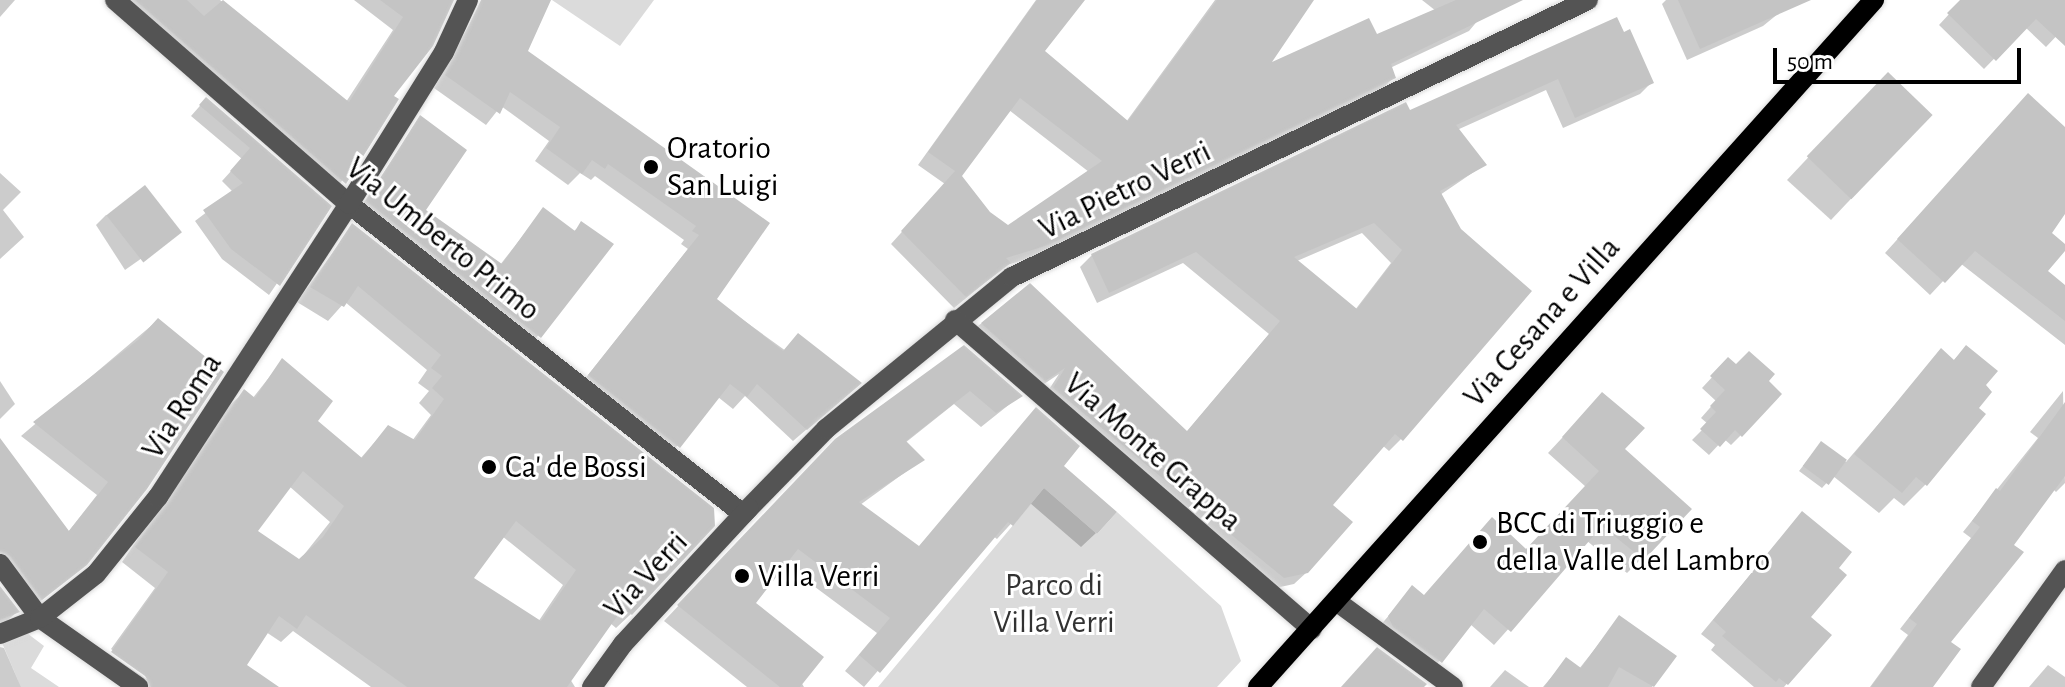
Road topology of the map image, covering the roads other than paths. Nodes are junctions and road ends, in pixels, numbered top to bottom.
1 (115, 0) edge
2 (468, 0) edge
3 (1588, 0) edge
4 (1874, 0) edge
5 (349, 204) junction
6 (955, 320) junction
7 (746, 511) junction
8 (0, 564) edge
9 (2065, 570) edge
10 (1336, 601) junction
11 (40, 618) junction
12 (1312, 629) junction
13 (0, 634) edge
14 (138, 687) edge
15 (592, 687) edge
16 (1258, 687) edge
17 (1453, 687) edge
18 (1981, 687) edge

1 - 5 street, Via Umberto Primo
2 - 5 street, Via Roma
3 - 6 street, Via Pietro Verri
4 - 10 main road, Via Cesana e Villa
5 - 7 street, Via Umberto Primo
5 - 11 street, Via Roma
6 - 7 street, Via Pietro Verri
6 - 12 street, Via Monte Grappa
7 - 15 street, Via Verri
8 - 11 street
9 - 18 street
10 - 12 main road, Via Cesana e Villa
10 - 17 street
11 - 13 street, Via Roma
11 - 14 street
12 - 16 main road, Via Cesana e Villa

